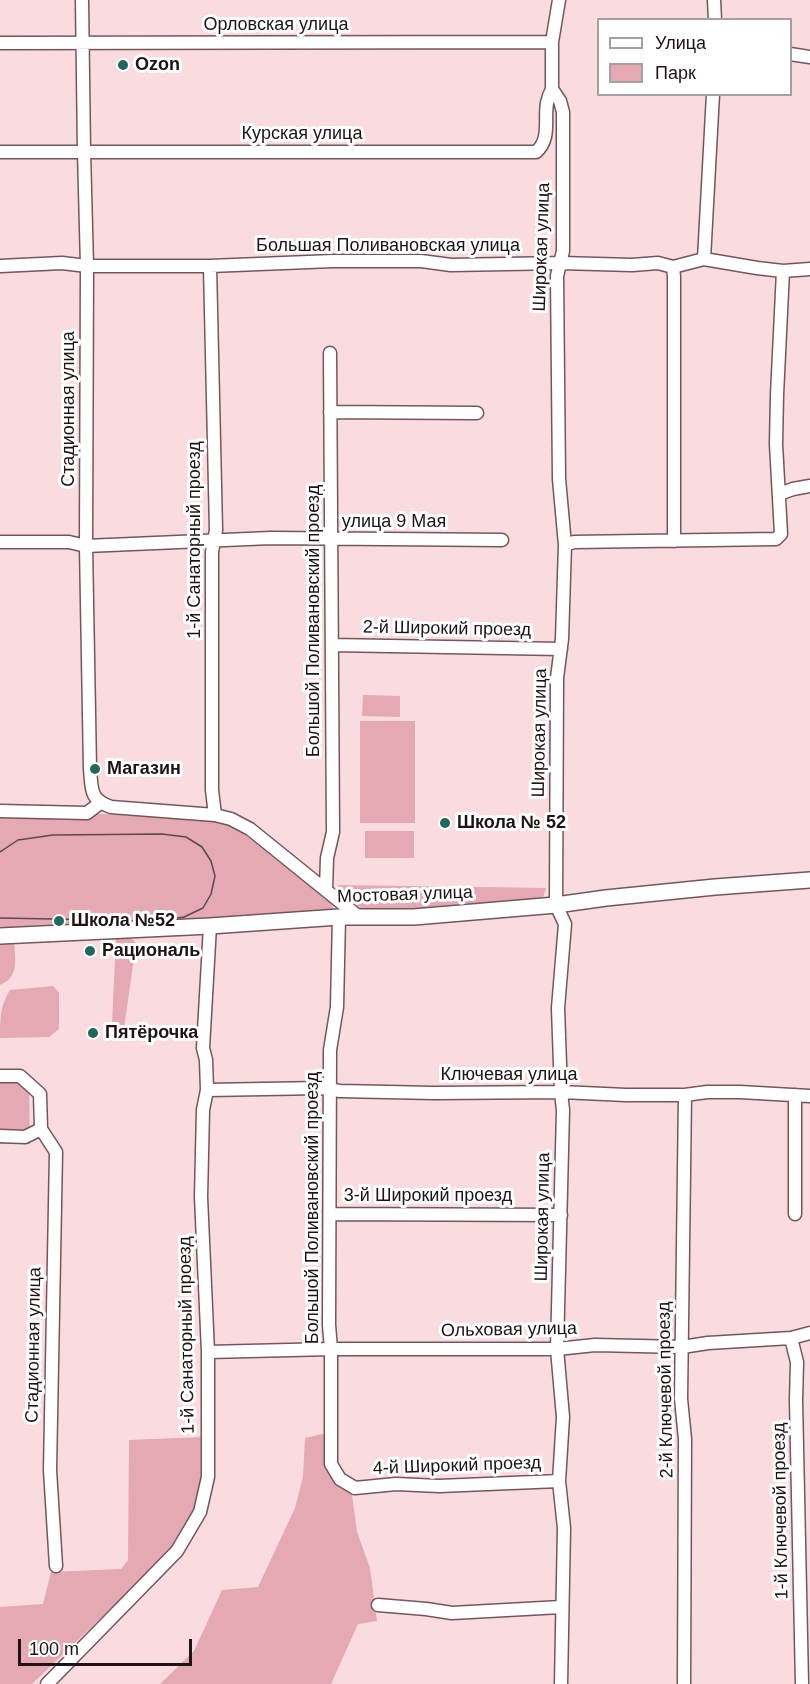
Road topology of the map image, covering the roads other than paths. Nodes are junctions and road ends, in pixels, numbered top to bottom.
1 (82, 0) edge
2 (559, 0) edge
3 (714, 0) edge
4 (715, 18) edge
5 (552, 42) junction
6 (0, 44) edge
7 (82, 44) junction
8 (792, 54) edge
9 (810, 57) edge
10 (552, 88) junction
11 (713, 96) edge
12 (0, 152) edge
13 (84, 152) junction
14 (704, 259) junction
15 (561, 263) junction
16 (0, 266) edge
17 (87, 266) junction
18 (210, 266) junction
19 (673, 267) junction
20 (810, 268) edge
21 (783, 271) junction
22 (330, 353) dead end
23 (330, 412) junction
24 (477, 413) dead end
25 (810, 486) edge
26 (779, 494) junction
27 (332, 540) junction
28 (502, 540) dead end
29 (214, 541) junction
30 (674, 541) junction
31 (0, 542) edge
32 (565, 544) junction
33 (86, 546) junction
34 (332, 645) junction
35 (561, 649) junction
36 (106, 805) junction
37 (0, 811) edge
38 (215, 815) junction
39 (810, 880) edge
40 (326, 889) junction
41 (556, 905) junction
42 (339, 917) junction
43 (359, 917) junction
44 (210, 926) junction
45 (0, 936) edge
46 (0, 1076) edge
47 (330, 1089) junction
48 (207, 1090) junction
49 (561, 1092) junction
50 (686, 1095) junction
51 (795, 1095) junction
52 (810, 1096) edge
53 (41, 1129) junction
54 (0, 1136) edge
55 (330, 1214) junction
56 (795, 1214) dead end
57 (561, 1215) junction
58 (810, 1333) edge
59 (791, 1338) junction
60 (682, 1347) junction
61 (331, 1349) junction
62 (557, 1349) junction
63 (208, 1352) junction
64 (559, 1481) junction
65 (355, 1488) joint
66 (56, 1566) dead end
67 (378, 1605) dead end
68 (561, 1607) junction
69 (47, 1684) edge
70 (561, 1684) edge
71 (684, 1684) edge
72 (802, 1684) edge

1 - 7 street, Стадионная улица
2 - 5 street, Широкая улица
3 - 4 street
5 - 7 street, Орловская улица
5 - 10 street, Широкая улица
6 - 7 street, Орловская улица
7 - 13 street, Стадионная улица
8 - 9 street
10 - 13 street, Курская улица
10 - 15 street, Широкая улица
11 - 14 street
12 - 13 street, Курская улица
13 - 17 street, Стадионная улица
14 - 19 street, Большая Поливановская улица
14 - 21 street, Большая Поливановская улица
15 - 18 street, Большая Поливановская улица
15 - 19 street, Большая Поливановская улица
15 - 32 street, Широкая улица
16 - 17 street, Большая Поливановская улица
17 - 18 street, Большая Поливановская улица
17 - 33 street, Стадионная улица
18 - 29 street, 1-й Санаторный проезд
19 - 30 street
20 - 21 street, Большая Поливановская улица
21 - 26 street
22 - 23 street, Большой Поливановский проезд
23 - 24 street
23 - 27 street, Большой Поливановский проезд
25 - 26 street
26 - 30 street
27 - 28 street, улица 9 Мая
27 - 29 street, улица 9 Мая
27 - 34 street, Большой Поливановский проезд
29 - 33 street, улица 9 Мая
29 - 38 street, 1-й Санаторный проезд
30 - 32 street
31 - 33 street, улица 9 Мая
32 - 35 street, Широкая улица
33 - 36 street, Стадионная улица
34 - 35 street, 2-й Широкий проезд
34 - 40 street, Большой Поливановский проезд
35 - 41 street, Широкая улица
36 - 37 street
36 - 38 street
38 - 40 street
39 - 41 street, Мостовая улица
40 - 43 street
41 - 43 street, Мостовая улица
41 - 49 street, Широкая улица
42 - 43 street, Мостовая улица
42 - 44 street, Мостовая улица
42 - 47 street, Большой Поливановский проезд
44 - 45 street, Мостовая улица
44 - 48 street, 1-й Санаторный проезд
46 - 53 street
47 - 48 street, Ключевая улица
47 - 49 street, Ключевая улица
47 - 55 street, Большой Поливановский проезд
48 - 63 street, 1-й Санаторный проезд
49 - 50 street, Ключевая улица
49 - 57 street, Широкая улица
50 - 51 street, Ключевая улица
50 - 60 street, 2-й Ключевой проезд
51 - 52 street, Ключевая улица
51 - 56 street
53 - 54 street
53 - 66 street, Стадионная улица
55 - 57 street, 3-й Широкий проезд
55 - 61 street, Большой Поливановский проезд
57 - 62 street, Широкая улица
58 - 59 street, Ольховая улица
59 - 60 street, Ольховая улица
59 - 72 street, 1-й Ключевой проезд
60 - 62 street, Ольховая улица
60 - 71 street, 2-й Ключевой проезд
61 - 62 street, Ольховая улица
61 - 63 street, Ольховая улица
61 - 65 street, Большой Поливановский проезд
62 - 64 street, Широкая улица
63 - 69 street, 1-й Санаторный проезд
64 - 65 street, 4-й Широкий проезд
64 - 68 street, Широкая улица
67 - 68 street
68 - 70 street, Широкая улица

